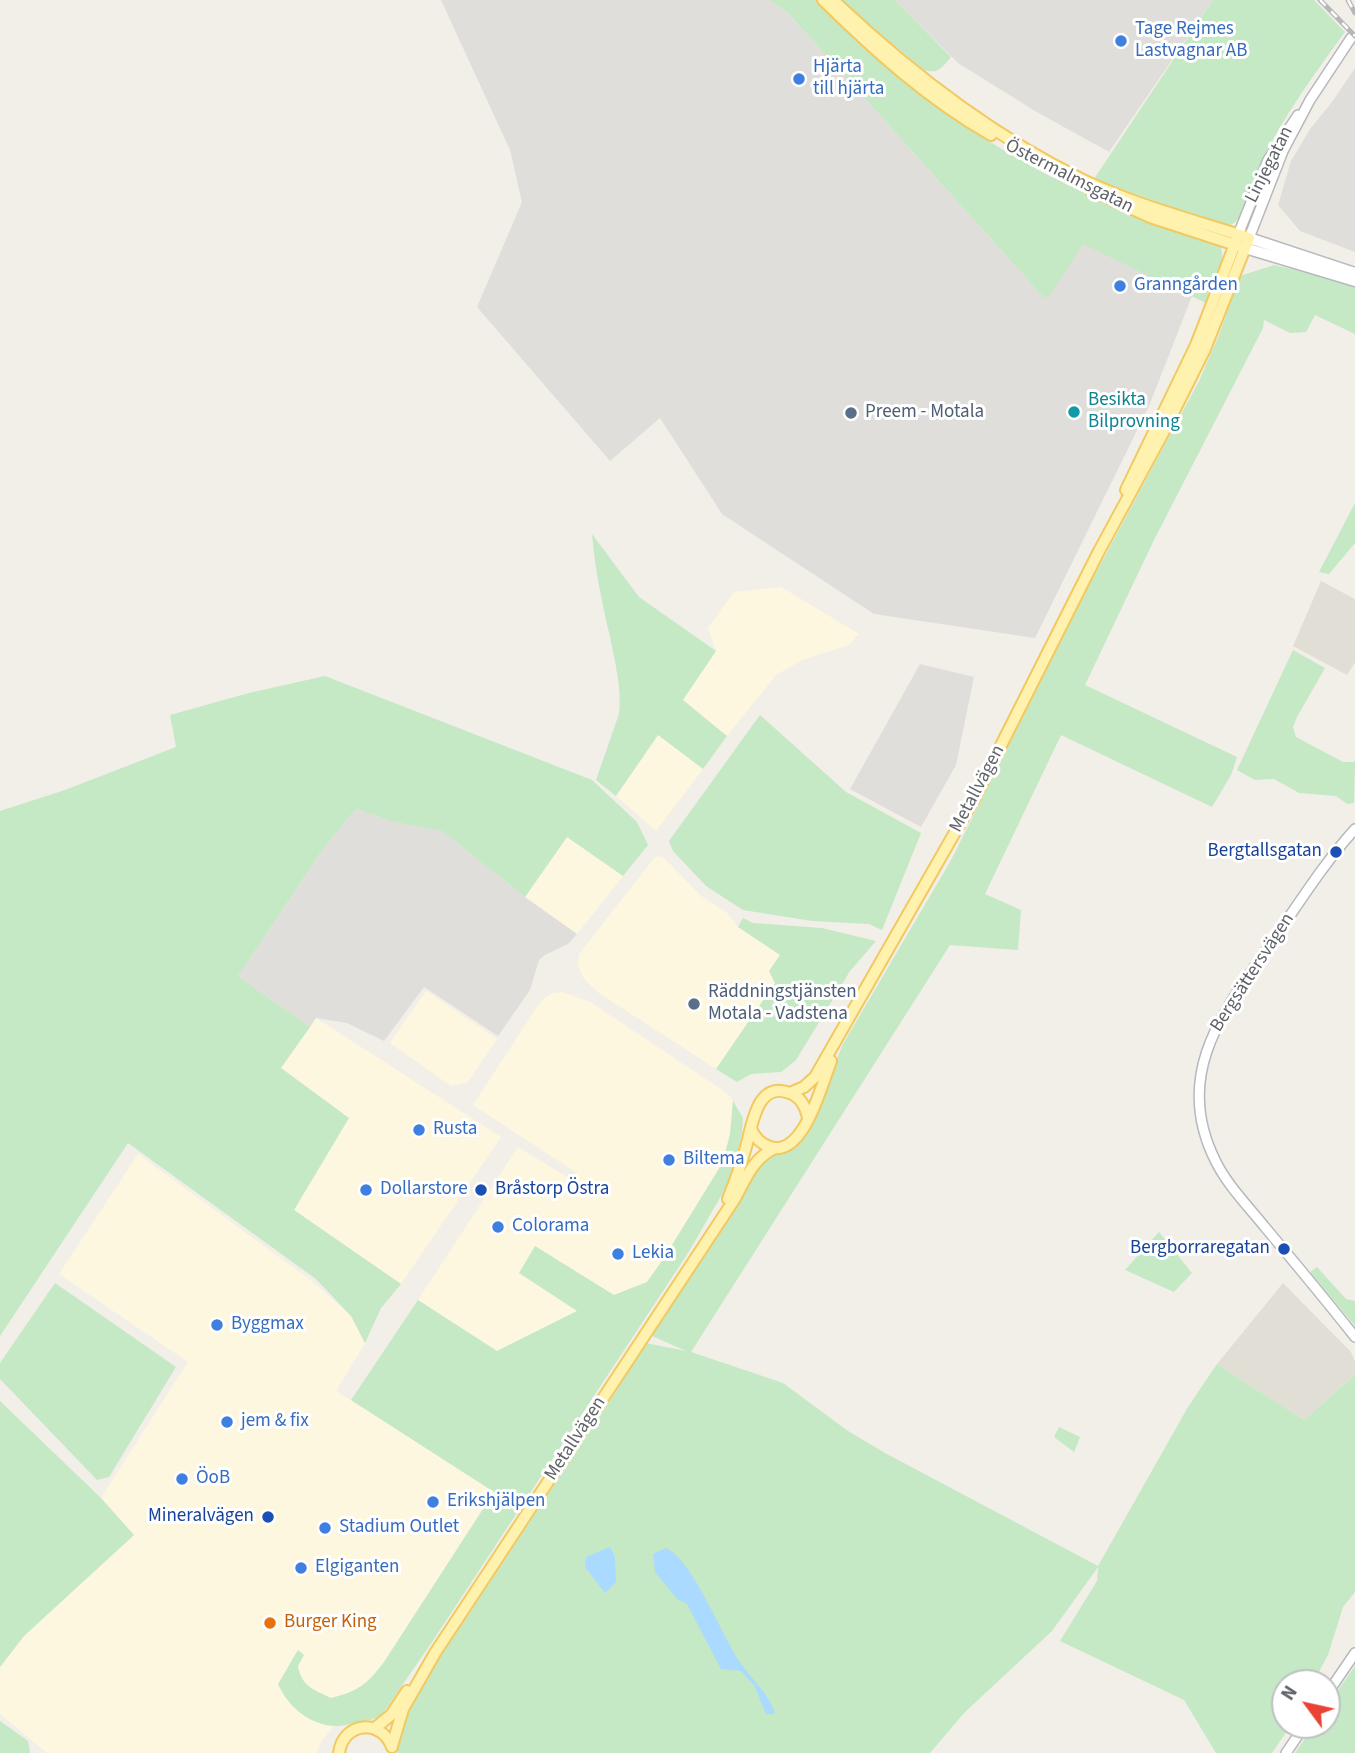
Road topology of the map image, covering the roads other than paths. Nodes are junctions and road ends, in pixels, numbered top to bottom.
1 (823, 0) edge
2 (833, 0) edge
3 (1352, 38) dead end
4 (1242, 241) junction
5 (1355, 273) edge
6 (1355, 281) edge
7 (1355, 830) edge
8 (848, 1019) junction
9 (790, 1093) junction
10 (808, 1118) junction
11 (751, 1129) junction
12 (775, 1148) junction
13 (717, 1225) junction
14 (1355, 1337) edge
15 (435, 1653) junction
16 (1355, 1653) edge
17 (1341, 1674) edge
18 (375, 1728) junction
19 (392, 1749) edge
20 (339, 1753) edge

1 - 4 main road, Östermalmsgatan
2 - 4 main road, Östermalmsgatan
3 - 4 street, Linjegatan
4 - 5 main road, Östermalmsgatan
4 - 6 main road, Östermalmsgatan
4 - 8 main road, Metallvägen
7 - 14 street, Bergsättersvägen
8 - 9 main road, Metallvägen
8 - 10 main road, Metallvägen
9 - 10 main road
9 - 11 main road
10 - 12 main road
11 - 12 main road
11 - 13 main road, Metallvägen
12 - 13 main road, Metallvägen
13 - 15 main road, Metallvägen
15 - 18 main road, Metallvägen
15 - 19 main road, Metallvägen
16 - 17 street
18 - 19 main road
18 - 20 main road

